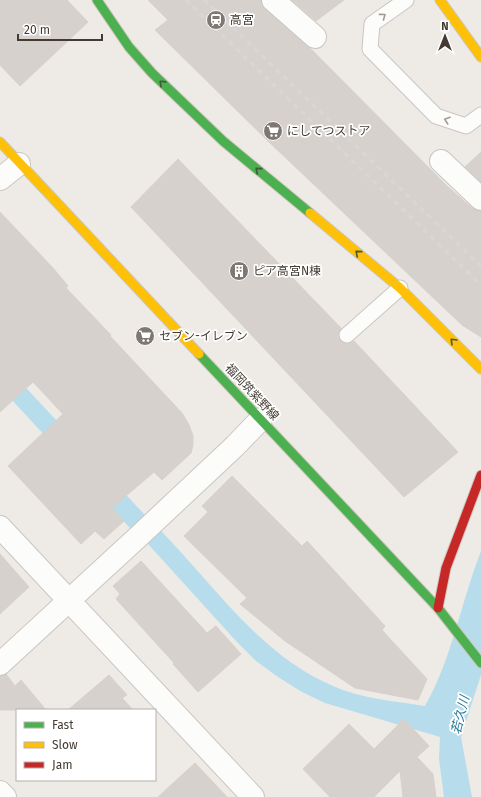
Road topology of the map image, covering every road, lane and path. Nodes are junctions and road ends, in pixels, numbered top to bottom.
1 (97, 0) edge
2 (273, 0) edge
3 (406, 0) edge
4 (440, 0) edge
5 (313, 34) dead end
6 (481, 57) edge
7 (481, 115) edge
8 (0, 142) edge
9 (441, 161) dead end
10 (19, 164) junction
11 (0, 179) edge
12 (481, 199) edge
13 (400, 288) junction
14 (348, 335) dead end
15 (481, 369) edge
16 (261, 419) junction
17 (481, 475) edge
18 (0, 527) edge
19 (68, 601) junction
20 (438, 608) junction
21 (481, 663) edge
22 (0, 664) edge
23 (0, 792) edge
24 (5, 797) edge
25 (253, 797) edge

13 -> 1 street
2 - 5 street
7 -> 3 lane
4 - 6 street
8 - 10 street, 福岡筑紫野線
9 - 12 street
10 - 11 street
10 - 16 street, 福岡筑紫野線
13 - 14 lane
15 -> 13 street
16 - 19 street
16 - 20 street, 福岡筑紫野線
17 - 20 street
18 - 19 street
19 - 22 street
19 - 25 street
20 - 21 street, 福岡筑紫野線
23 - 24 street

